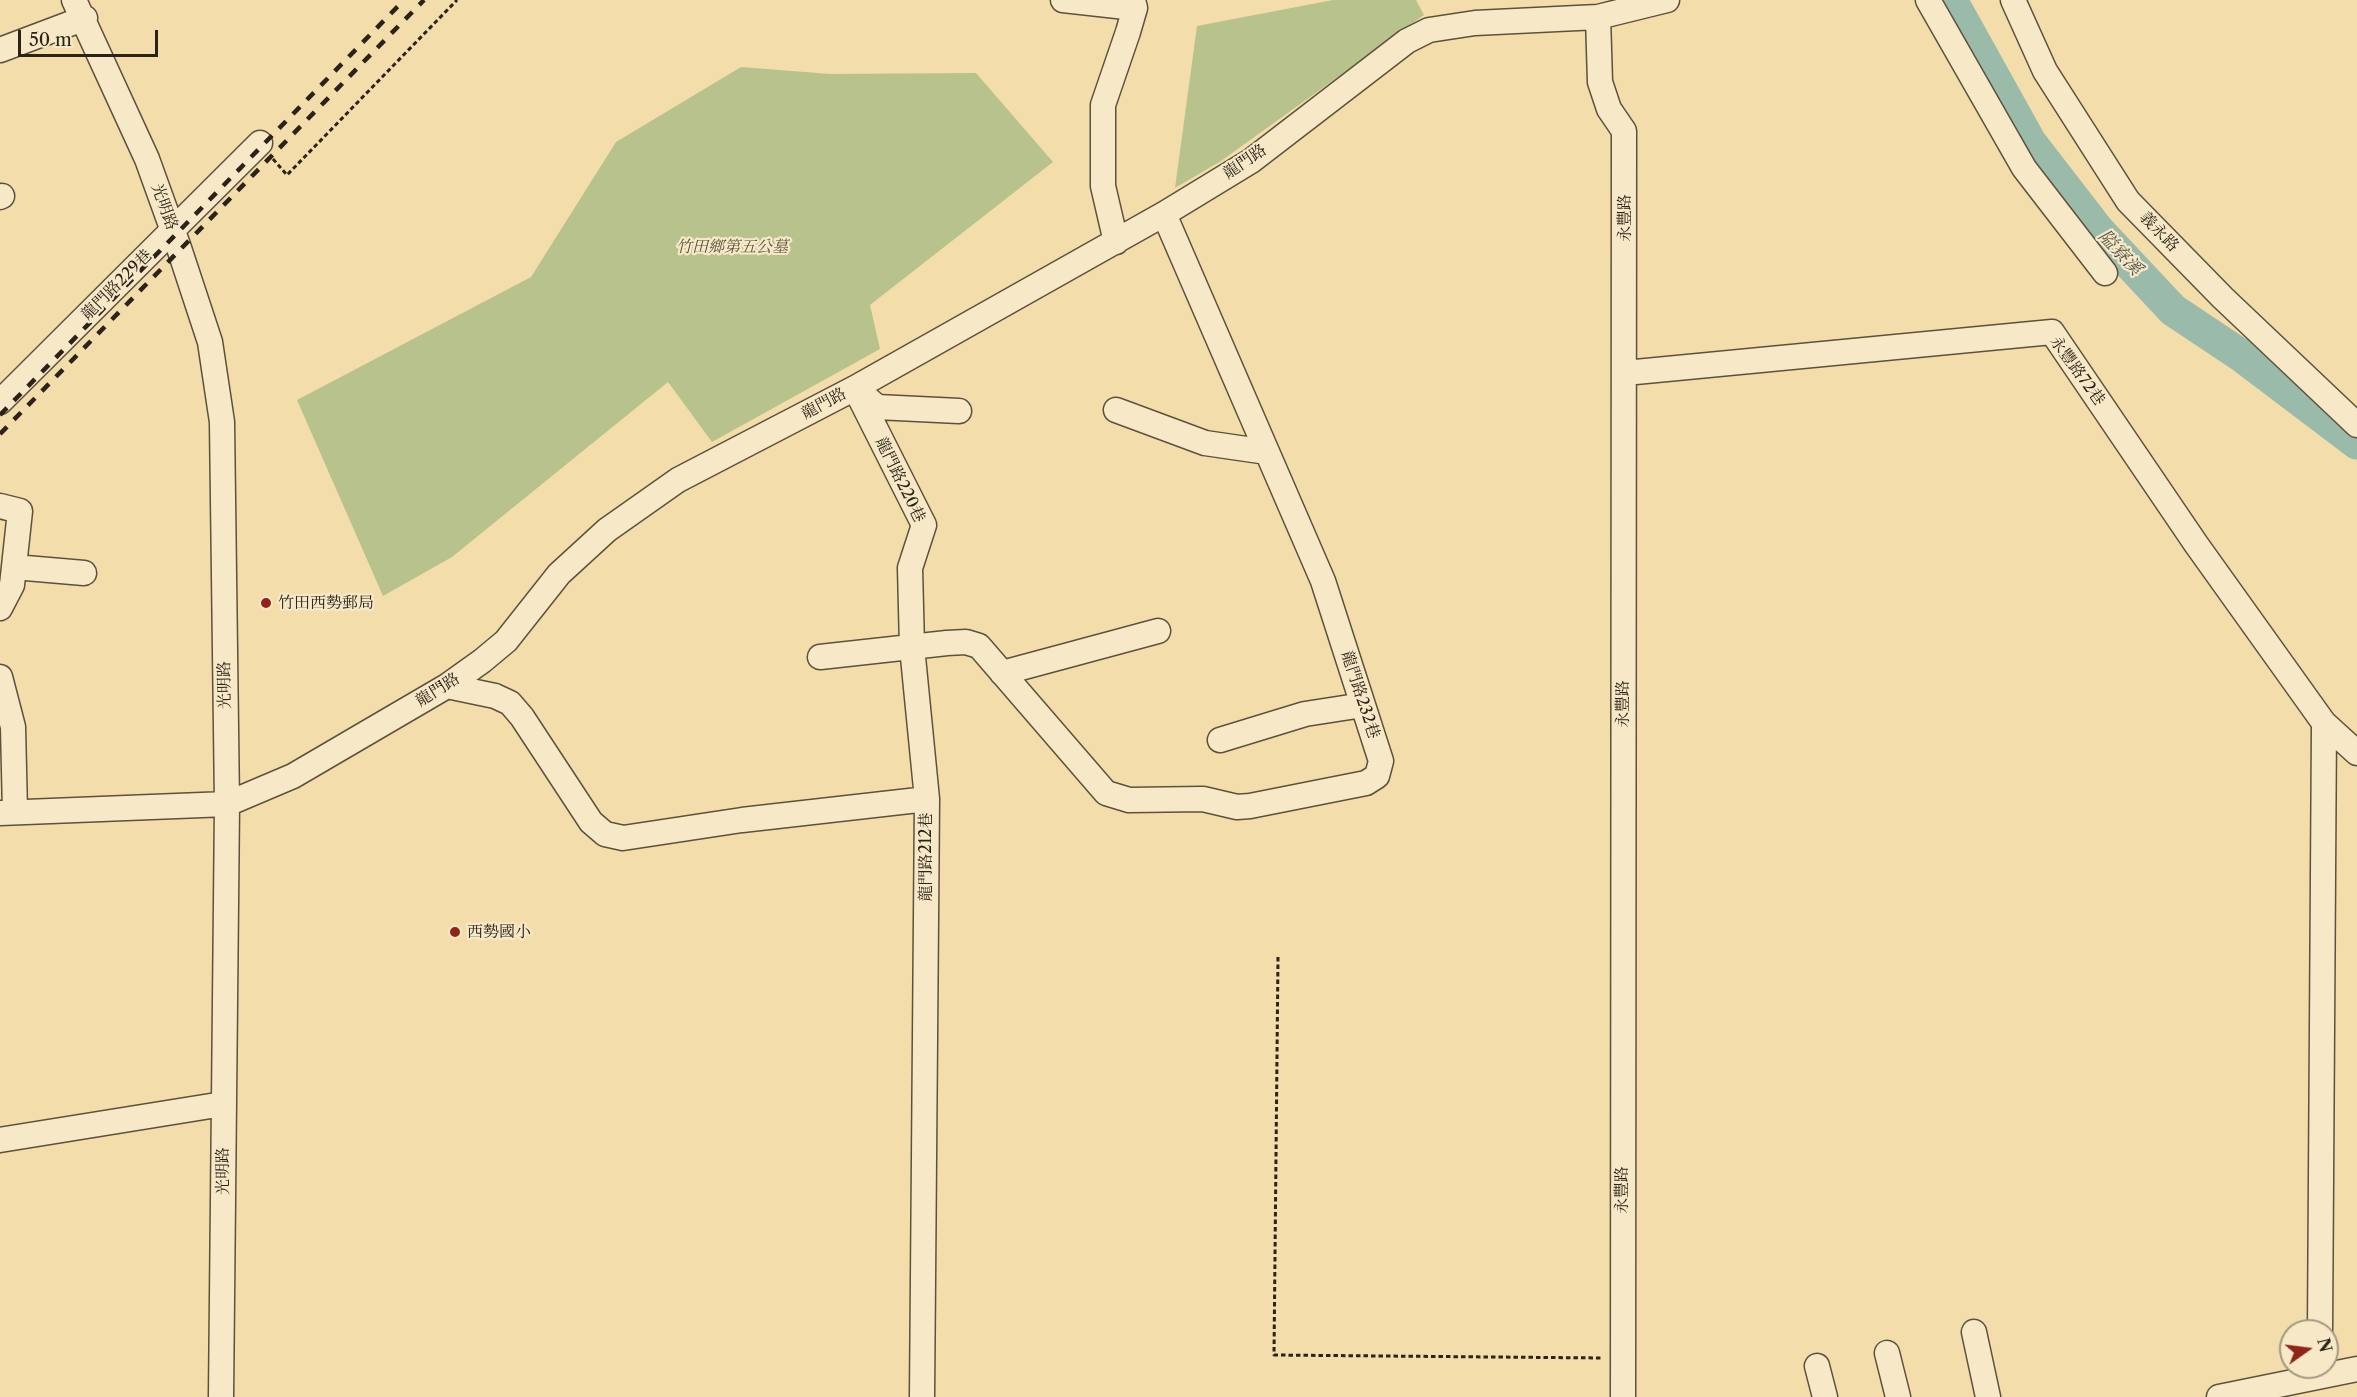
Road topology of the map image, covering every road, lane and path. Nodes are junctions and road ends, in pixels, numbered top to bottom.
1 (457, 0) edge
2 (1063, 0) edge
3 (1667, 0) edge
4 (1928, 0) edge
5 (2013, 0) edge
6 (1134, 4) edge
7 (80, 9) edge
8 (1531, 10) edge
9 (1598, 17) junction
10 (0, 50) edge
11 (260, 144) joint
12 (1164, 213) junction
13 (172, 231) junction
14 (1116, 242) junction
15 (2105, 273) dead end
16 (1625, 373) junction
17 (855, 388) junction
18 (0, 402) edge
19 (1116, 410) dead end
20 (958, 411) dead end
21 (2357, 425) edge
22 (1267, 452) junction
23 (0, 506) edge
24 (14, 567) junction
25 (84, 573) dead end
26 (0, 608) edge
27 (1158, 631) dead end
28 (912, 647) junction
29 (820, 657) dead end
30 (1002, 673) junction
31 (0, 677) edge
32 (447, 686) junction
33 (1363, 705) junction
34 (2324, 723) junction
35 (1220, 740) dead end
36 (2357, 753) edge
37 (927, 799) junction
38 (227, 804) junction
39 (7, 812) edge
40 (1278, 957) dead end
41 (223, 1104) junction
42 (0, 1140) edge
43 (2320, 1319) edge
44 (1974, 1332) dead end
45 (1887, 1353) dead end
46 (1622, 1358) junction
47 (1817, 1366) dead end
48 (2357, 1369) edge
49 (2320, 1380) edge
50 (221, 1397) edge
51 (922, 1397) edge
52 (1623, 1397) edge
53 (1825, 1397) edge
54 (1898, 1397) edge
55 (1988, 1397) edge
56 (2219, 1397) edge

1 - 11 path
2 - 6 street
3 - 9 street, 龍門路
4 - 15 street
5 - 21 street, 義永路
6 - 14 street
7 - 10 street
7 - 13 street, 光明路
8 - 9 street, 龍門路
8 - 12 street, 龍門路
9 - 16 street, 永豐路
11 - 13 street, 龍門路229巷
12 - 14 street, 龍門路
12 - 22 street, 龍門路232巷
13 - 18 street, 龍門路229巷
13 - 38 street, 光明路
14 - 17 street, 龍門路
16 - 34 street, 永豐路72巷
16 - 46 street, 永豐路
17 - 20 street
17 - 28 street, 龍門路220巷
17 - 32 street, 龍門路
19 - 22 street
22 - 33 street, 龍門路232巷
23 - 24 street
24 - 25 street
24 - 26 street
27 - 30 street
28 - 29 street
28 - 30 street
28 - 37 street, 龍門路220巷
30 - 33 street, 龍門路232巷
31 - 39 street
32 - 37 street, 龍門路212巷
32 - 38 street, 龍門路
33 - 35 street
34 - 36 street, 永豐路72巷
34 - 43 street
37 - 51 street, 龍門路212巷
38 - 39 street, 龍門路
38 - 41 street, 光明路
40 - 46 path
41 - 42 street
41 - 50 street, 光明路
44 - 55 street
45 - 54 street
46 - 52 street, 永豐路
47 - 53 street
48 - 49 street
49 - 56 street

